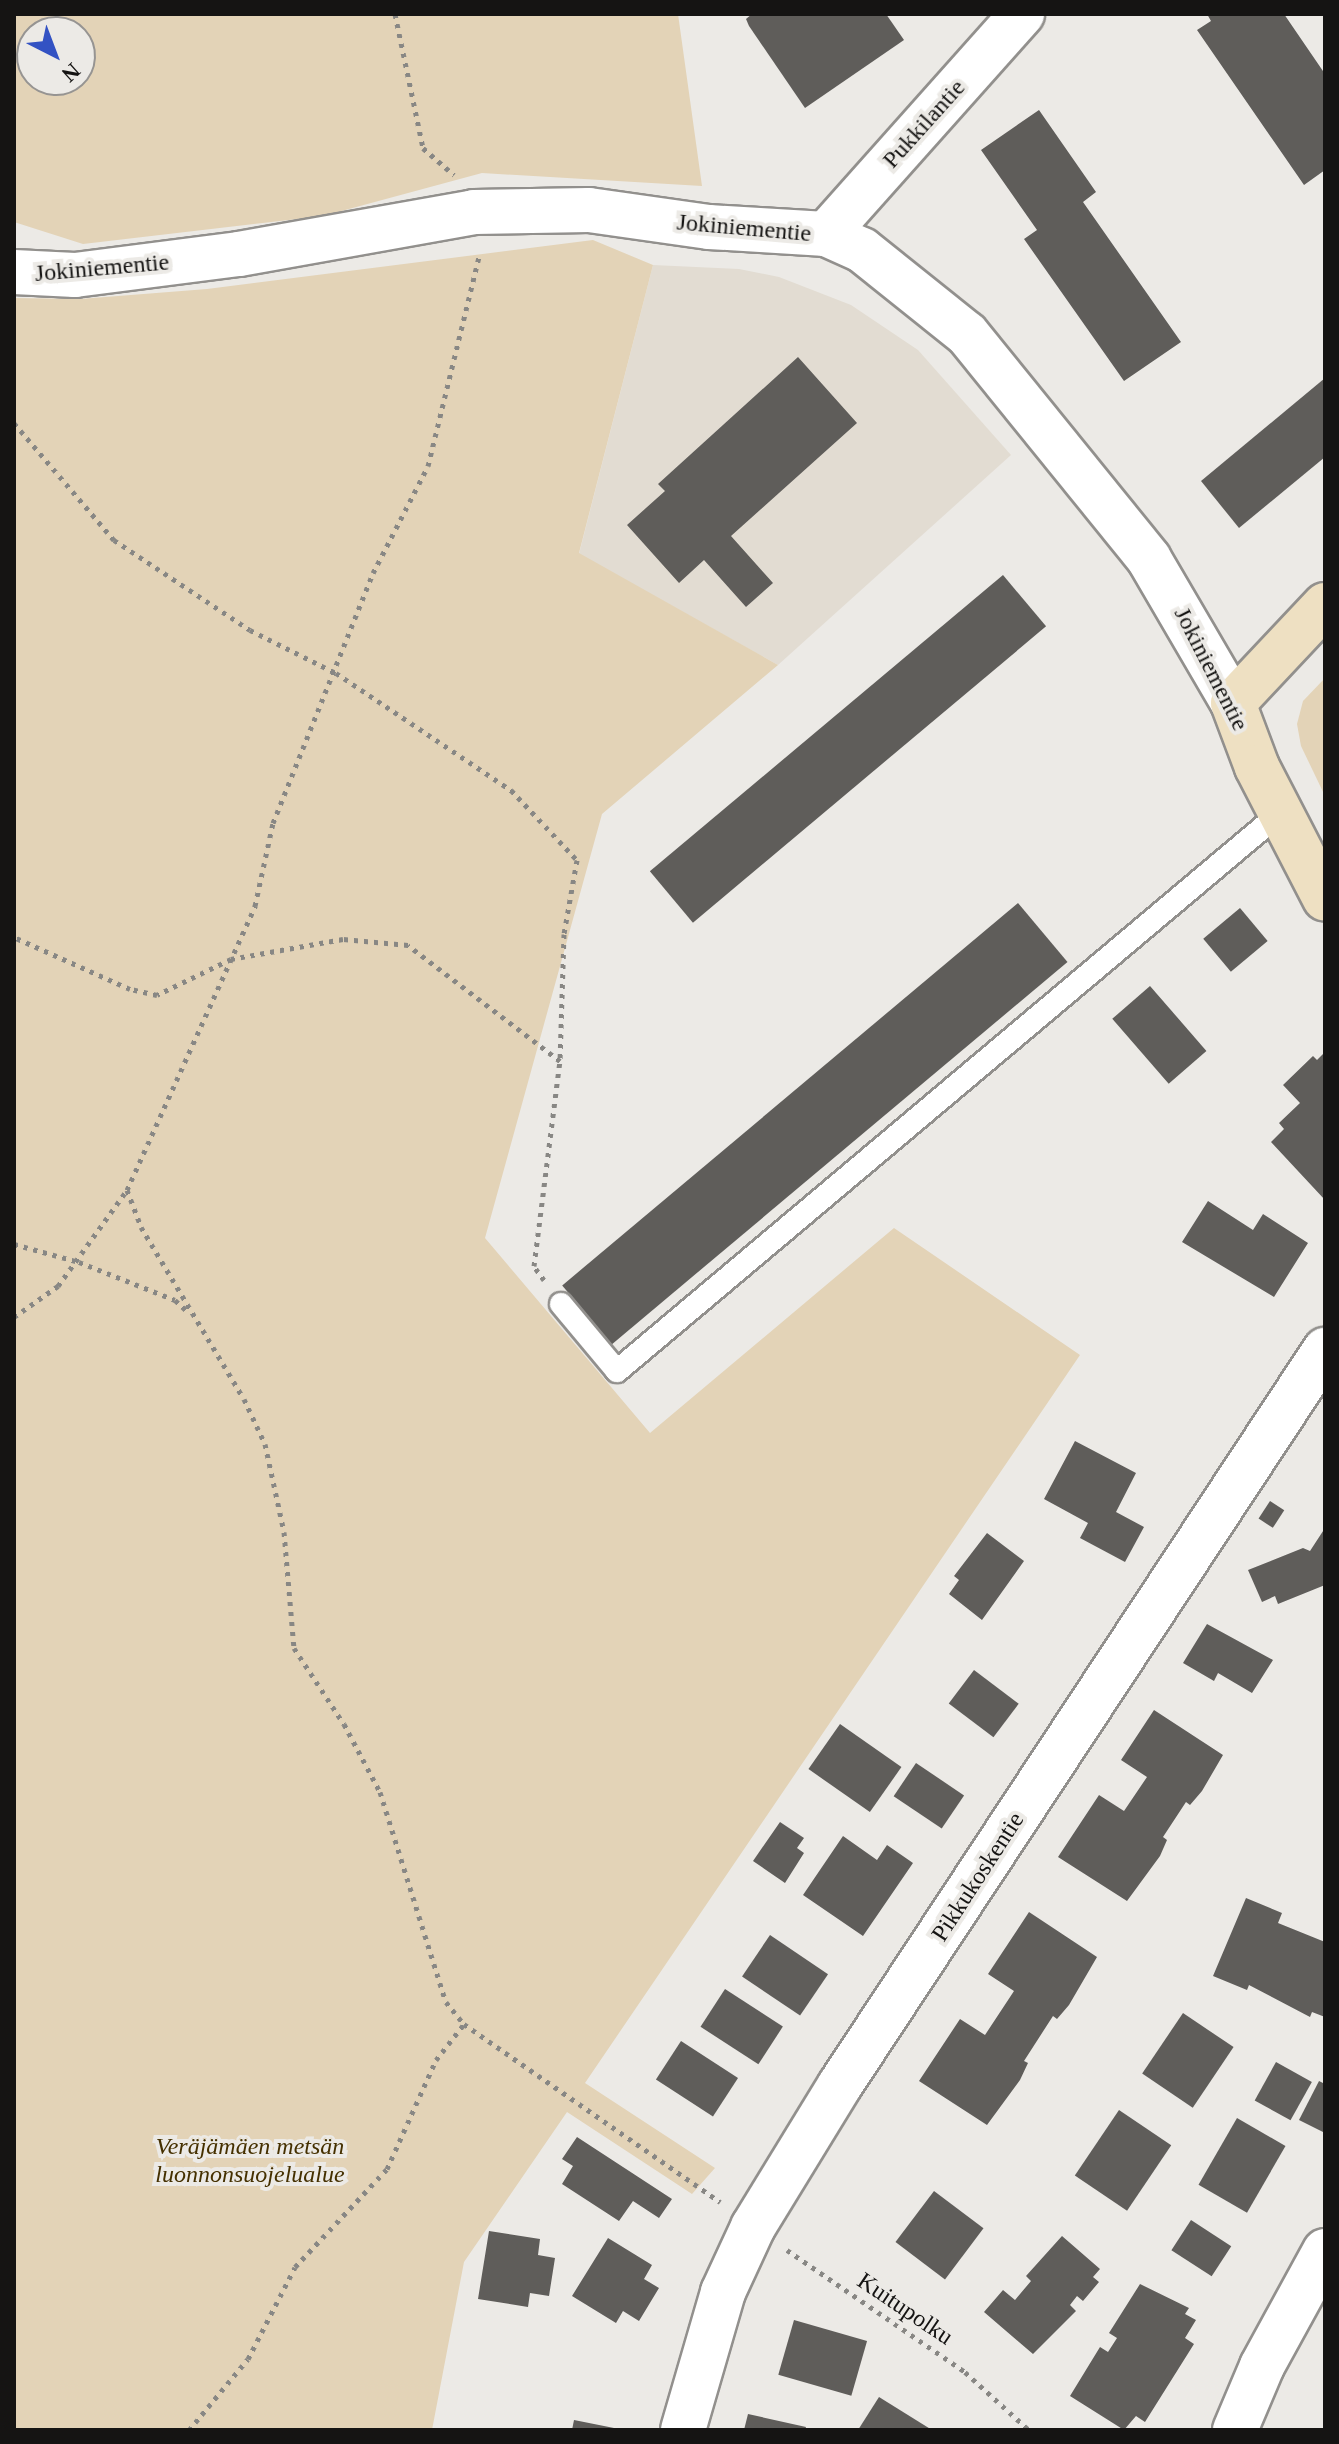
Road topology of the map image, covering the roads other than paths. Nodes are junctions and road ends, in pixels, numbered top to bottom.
1 (1022, 14) edge
2 (826, 234) junction
3 (14, 272) edge
4 (1320, 621) edge
5 (1233, 703) junction
6 (1280, 813) junction
7 (1325, 899) edge
8 (561, 1304) road end
9 (1321, 1369) edge
10 (1325, 2251) edge
11 (683, 2430) edge
12 (1235, 2430) edge

1 - 2 street, Pukkilantie
2 - 3 street, Jokiniementie
2 - 5 street, Jokiniementie
4 - 5 street
5 - 6 street, Jokiniementie
6 - 7 street, Jokiniementie
6 - 8 lane
9 - 11 street, Pikkukoskentie
10 - 12 street

